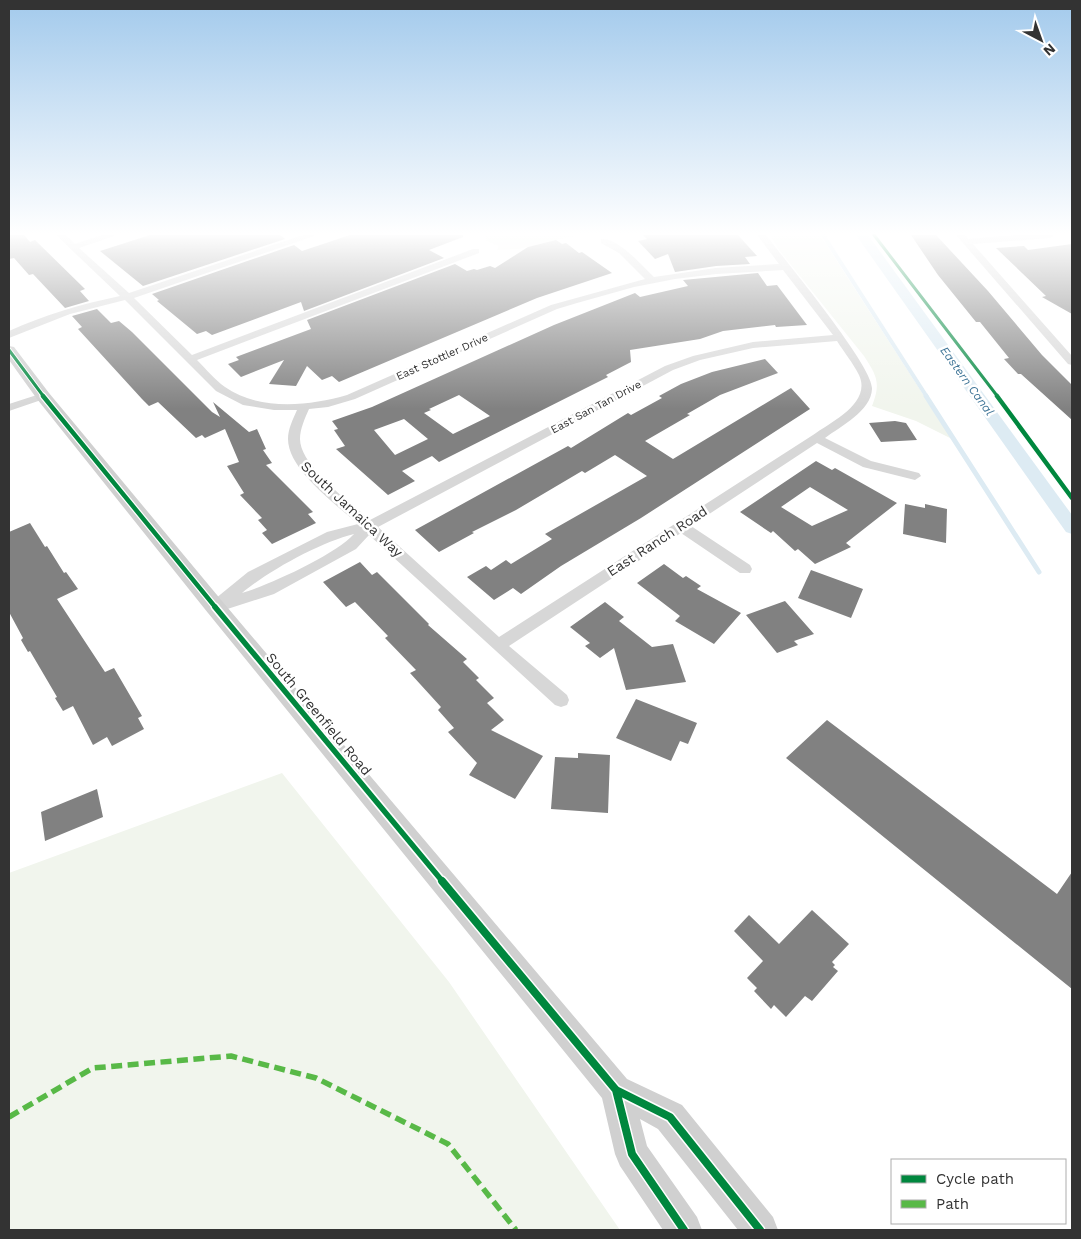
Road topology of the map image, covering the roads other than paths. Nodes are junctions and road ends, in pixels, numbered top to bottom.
1 (122, 293) edge
2 (140, 293) edge
3 (366, 293) edge
4 (602, 293) edge
5 (805, 293) edge
6 (1011, 293) edge
7 (127, 297) junction
8 (9, 336) edge
9 (840, 338) junction
10 (9, 350) edge
11 (191, 359) junction
12 (1072, 362) edge
13 (43, 396) junction
14 (304, 406) junction
15 (9, 408) edge
16 (817, 438) junction
17 (915, 476) dead end
18 (369, 526) junction
19 (681, 526) junction
20 (745, 569) dead end
21 (215, 607) junction
22 (498, 645) junction
23 (561, 700) dead end
24 (616, 1090) junction
25 (684, 1230) edge
26 (760, 1230) edge

1 - 7 street
2 - 7 street
3 - 11 street
4 - 14 street, East Stottler Drive
5 - 9 street, East Ranch Road
6 - 12 street
7 - 8 street
7 - 11 street
9 - 16 street, East Ranch Road
9 - 18 street, East San Tan Drive
10 - 13 main road, South Greenfield Road
11 - 14 street
13 - 15 street
13 - 21 main road, South Greenfield Road
14 - 18 street, South Jamaica Way
16 - 17 street
16 - 19 street, East Ranch Road
18 - 21 street, East San Tan Drive
18 - 21 street, East San Tan Drive
18 - 22 street, South Jamaica Way
19 - 20 street
19 - 22 street, East Ranch Road
21 - 24 main road, South Greenfield Road
22 - 23 street, South Jamaica Way
24 - 25 main road, South Greenfield Road
24 - 26 main road, South Greenfield Road

